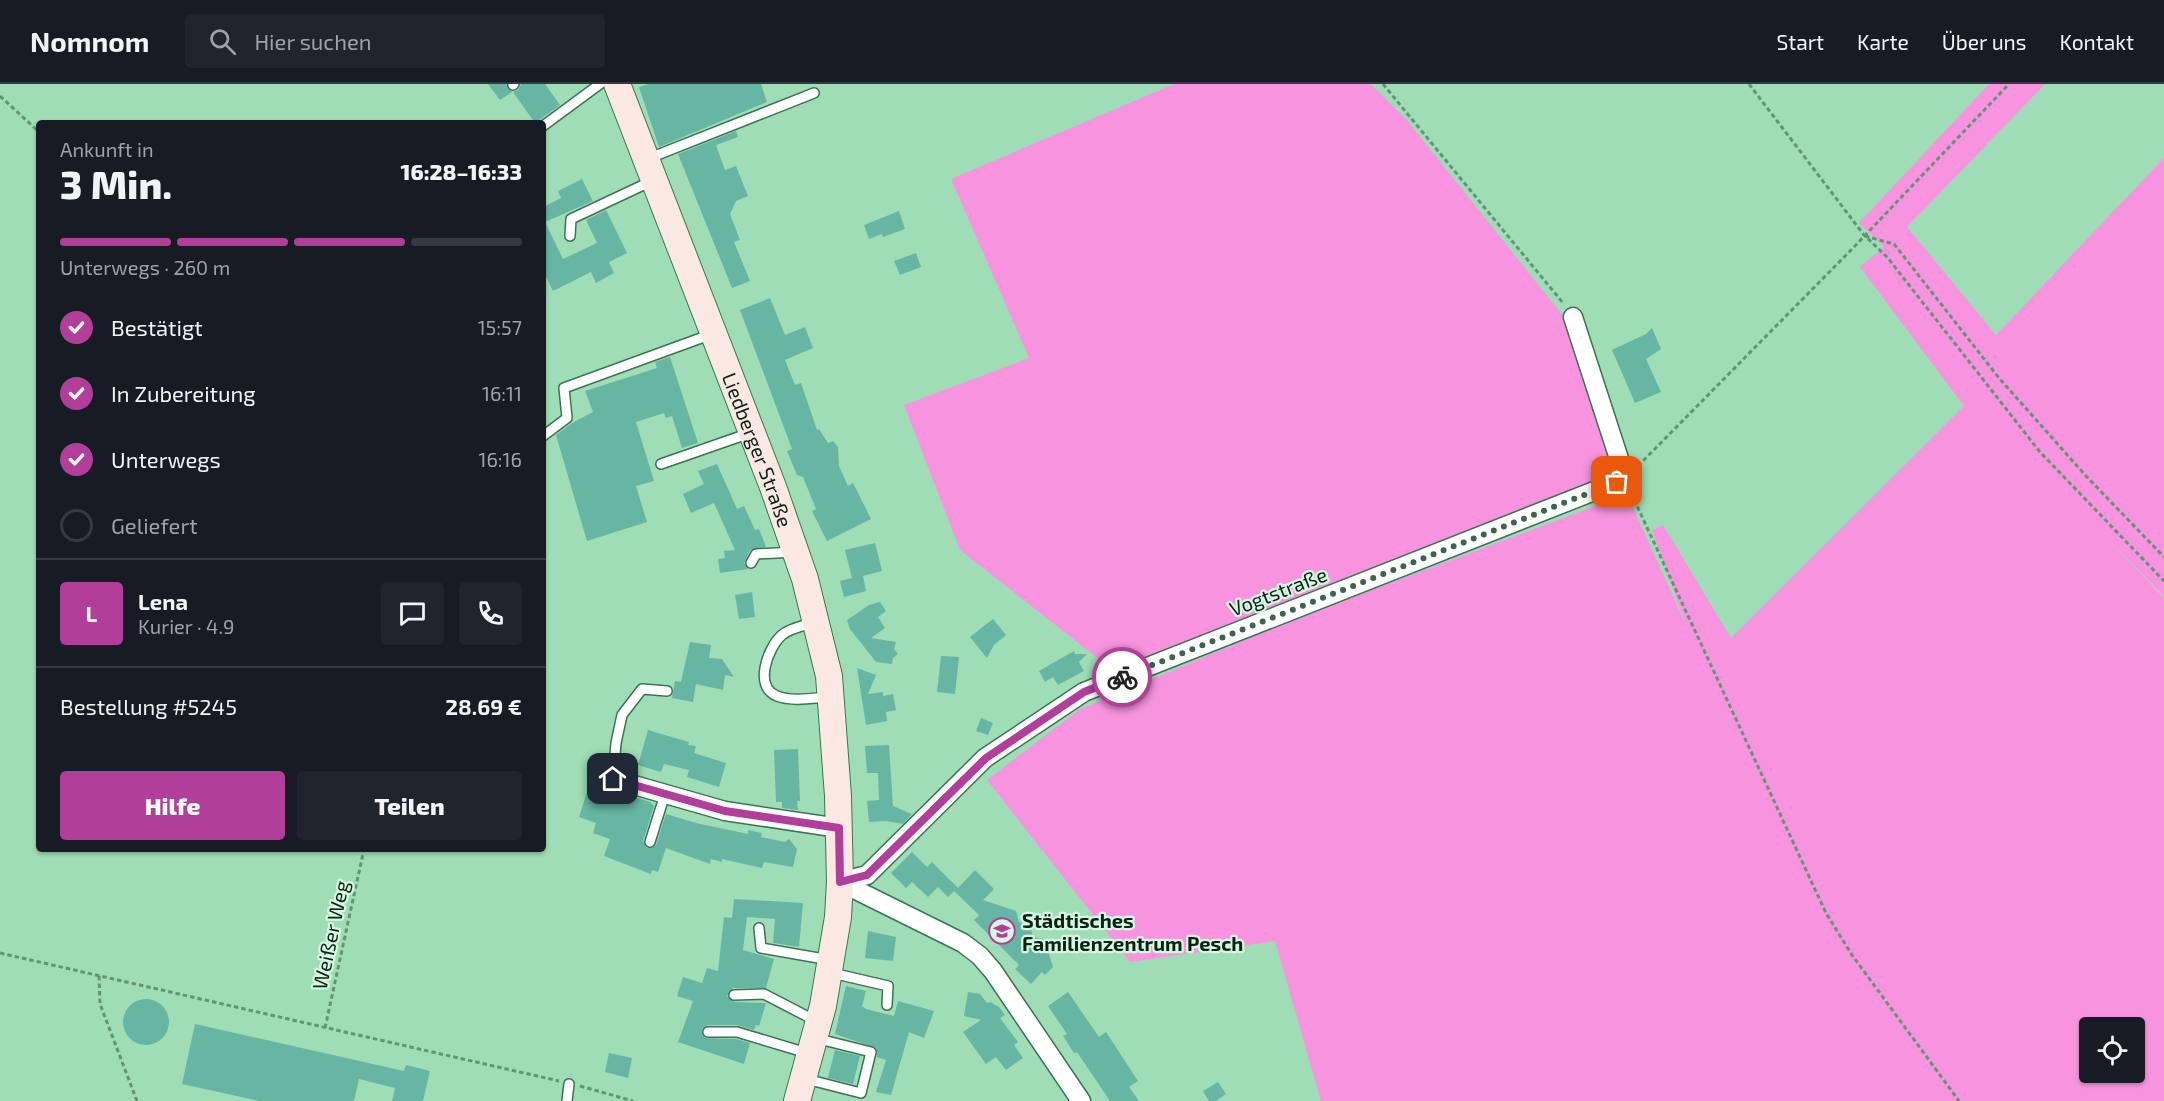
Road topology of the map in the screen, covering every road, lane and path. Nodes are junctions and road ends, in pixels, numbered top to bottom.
1 (600, 84) edge
2 (617, 84) edge
3 (1383, 84) edge
4 (1749, 84) edge
5 (2008, 84) edge
6 (814, 93) dead end
7 (0, 96) edge
8 (546, 124) edge
9 (36, 129) edge
10 (651, 170) junction
11 (1864, 235) junction
12 (570, 236) dead end
13 (1573, 316) joint
14 (712, 334) junction
15 (751, 432) junction
16 (546, 434) edge
17 (661, 464) dead end
18 (1623, 475) junction
19 (796, 552) junction
20 (2164, 557) edge
21 (751, 562) dead end
22 (2164, 580) edge
23 (817, 622) junction
24 (667, 691) dead end
25 (832, 697) junction
26 (613, 779) joint
27 (665, 794) junction
28 (839, 828) junction
29 (650, 842) dead end
30 (363, 852) edge
31 (840, 882) junction
32 (759, 928) dead end
33 (0, 954) edge
34 (830, 966) junction
35 (99, 976) junction
36 (735, 995) dead end
37 (886, 1005) dead end
38 (325, 1028) junction
39 (708, 1032) dead end
40 (815, 1038) junction
41 (569, 1084) junction
42 (800, 1090) edge
43 (136, 1101) edge
44 (567, 1101) edge
45 (633, 1101) edge
46 (1081, 1101) edge
47 (1959, 1101) edge

1 - 8 lane
2 - 10 main road, Liedberger Straße
3 - 13 path
4 - 11 path
5 - 11 path
6 - 10 lane
7 - 9 path
10 - 12 lane
10 - 14 main road, Liedberger Straße
11 - 18 path
11 - 20 path
11 - 22 path
13 - 18 street
14 - 15 main road, Liedberger Straße
14 - 16 lane
15 - 17 lane
15 - 19 main road, Liedberger Straße
18 - 31 street, Vogtstraße
18 - 47 path
19 - 21 lane
19 - 23 main road, Liedberger Straße
23 - 25 main road, Liedberger Straße
23 - 25 lane
24 - 26 lane
25 - 28 main road, Liedberger Straße
26 - 27 street
27 - 28 street
27 - 29 lane
28 - 31 main road, Liedberger Straße
30 - 38 path, Weißer Weg
31 - 34 main road, Liedberger Straße
31 - 46 street
32 - 34 lane
33 - 35 path
34 - 37 lane
34 - 40 main road, Liedberger Straße
35 - 38 path
35 - 43 path
36 - 40 lane
38 - 41 path
39 - 40 lane
40 - 42 main road, Liedberger Straße
40 - 42 lane
41 - 44 lane
41 - 45 path

